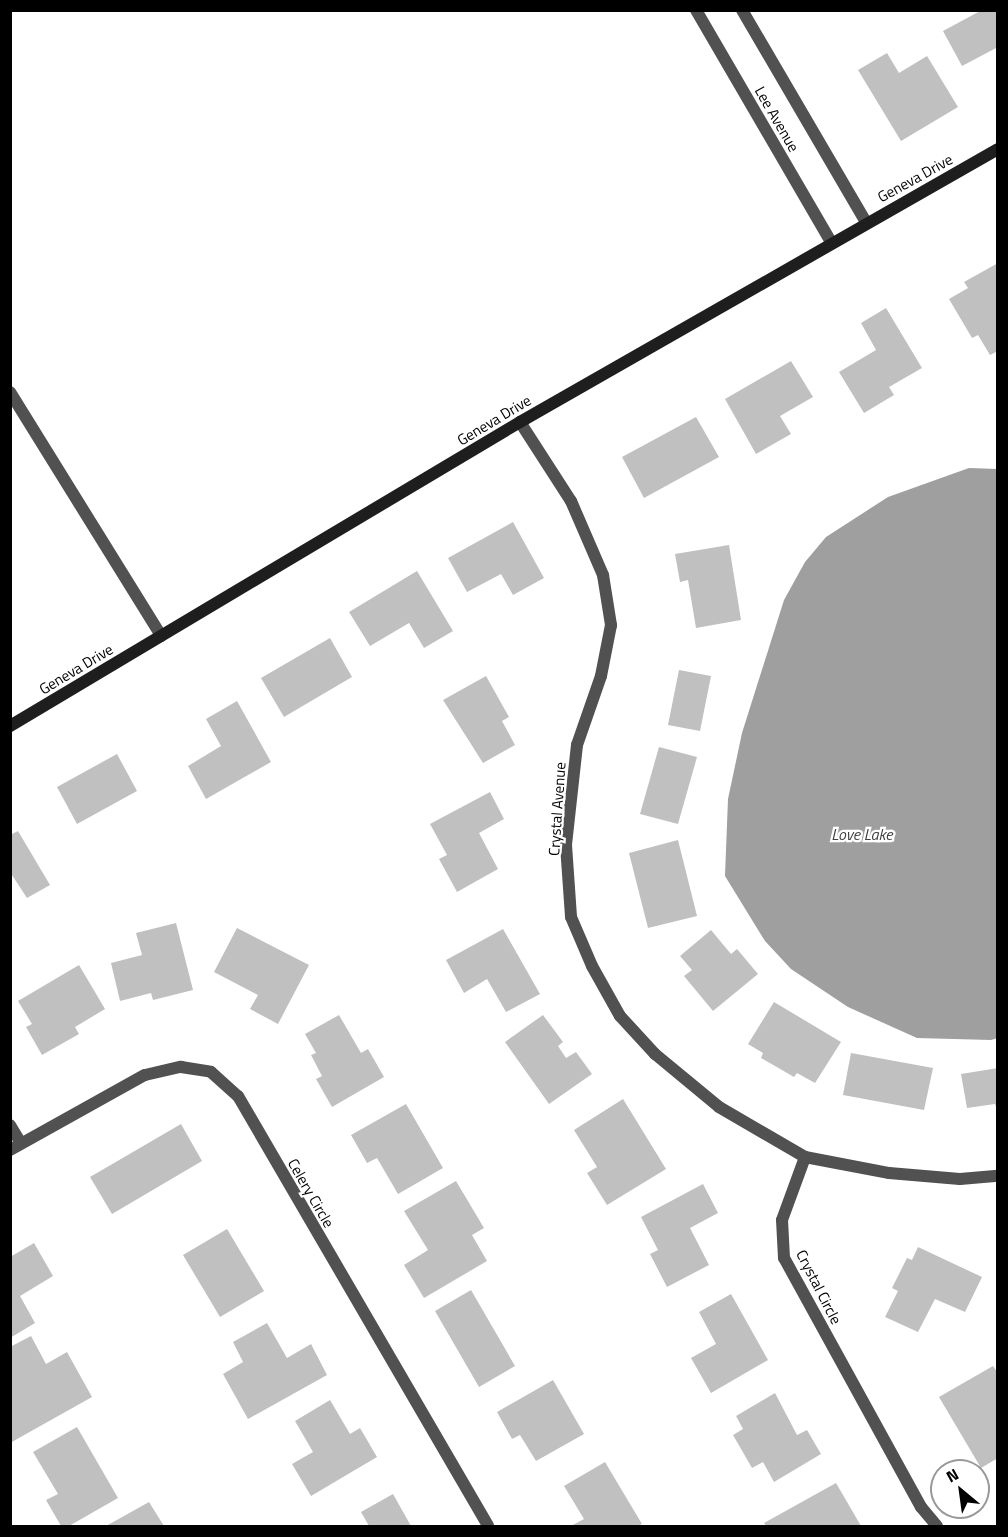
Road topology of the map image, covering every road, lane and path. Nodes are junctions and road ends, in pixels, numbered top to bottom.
1 (696, 10) edge
2 (742, 10) edge
3 (998, 149) edge
4 (866, 222) junction
5 (831, 242) junction
6 (10, 392) edge
7 (520, 422) junction
8 (161, 636) junction
9 (10, 726) edge
10 (10, 1125) edge
11 (16, 1147) edge
12 (805, 1157) junction
13 (998, 1176) edge
14 (488, 1527) edge
15 (937, 1527) edge

1 - 5 street, Lee Avenue
2 - 4 street, Lee Avenue
3 - 4 main road, Geneva Drive
4 - 5 main road, Geneva Drive
5 - 7 main road, Geneva Drive
6 - 8 street
7 - 8 main road, Geneva Drive
7 - 12 street, Crystal Avenue
8 - 9 main road, Geneva Drive
10 - 11 street
11 - 14 street, Celery Circle
12 - 13 street
12 - 15 street, Crystal Circle

